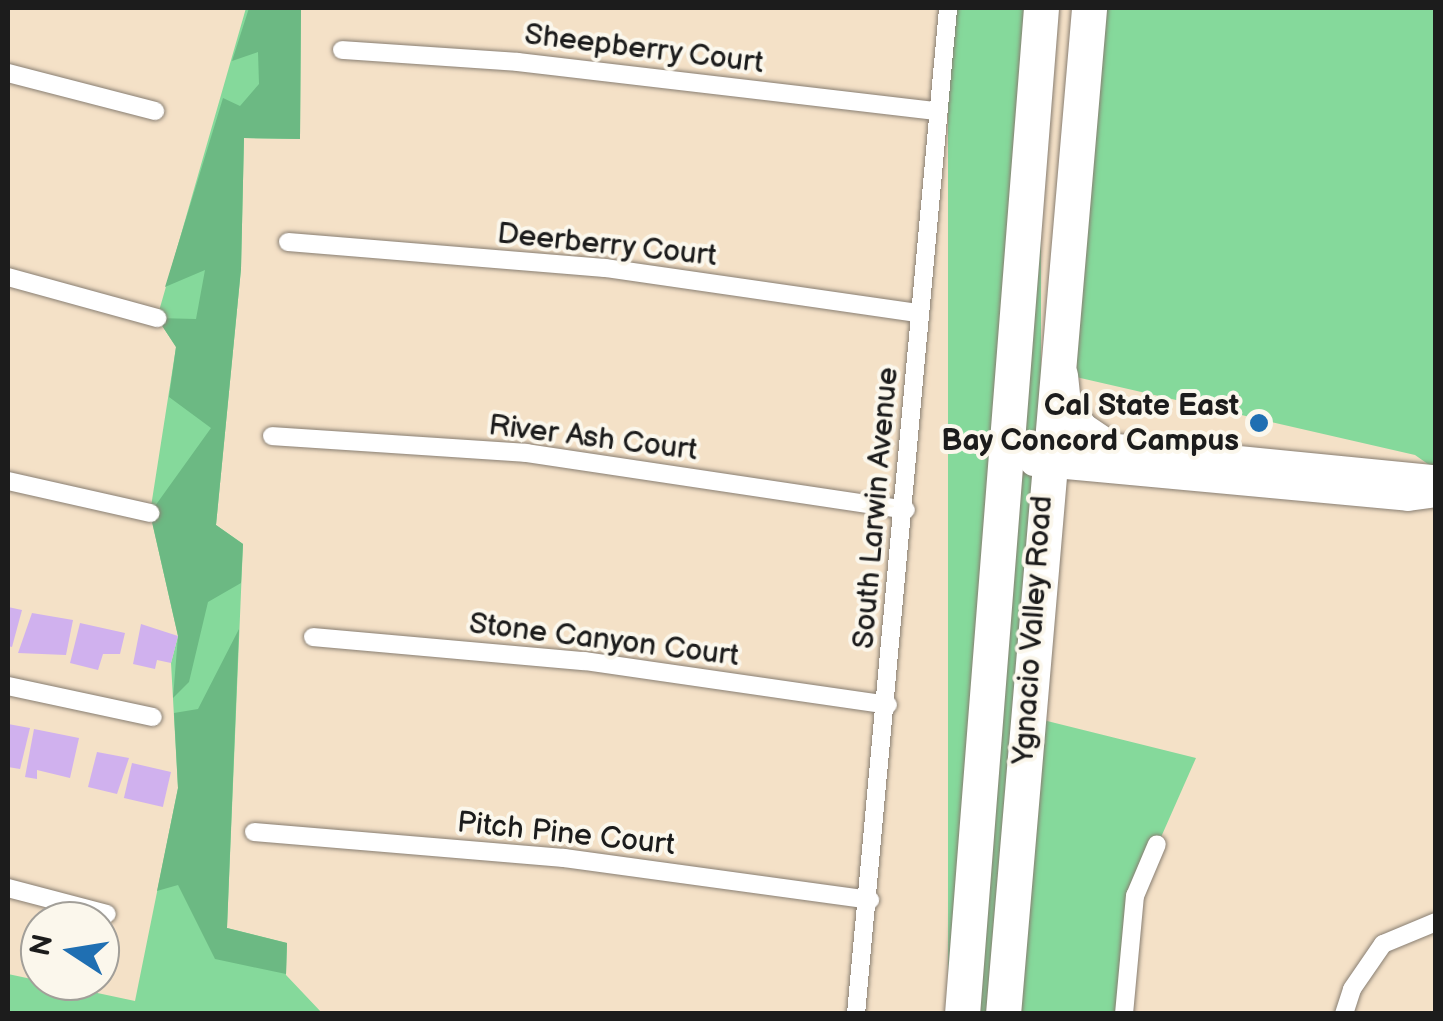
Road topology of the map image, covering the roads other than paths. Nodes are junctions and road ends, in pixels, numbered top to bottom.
1 (948, 8) edge
2 (1040, 8) edge
3 (1089, 8) edge
4 (342, 50) dead end
5 (8, 73) edge
6 (155, 110) dead end
7 (938, 111) junction
8 (288, 242) dead end
9 (8, 277) edge
10 (919, 313) junction
11 (157, 318) dead end
12 (1057, 347) junction
13 (272, 436) dead end
14 (1104, 446) junction
15 (1008, 454) junction
16 (1047, 454) junction
17 (1436, 478) edge
18 (8, 482) edge
19 (1436, 494) edge
20 (906, 510) junction
21 (150, 513) dead end
22 (313, 637) dead end
23 (8, 686) edge
24 (888, 705) junction
25 (153, 717) dead end
26 (254, 832) dead end
27 (1157, 844) dead end
28 (8, 888) edge
29 (870, 900) junction
30 (58, 901) edge
31 (1436, 922) edge
32 (856, 1014) edge
33 (962, 1014) edge
34 (1003, 1014) edge
35 (1124, 1014) edge
36 (1344, 1014) edge

1 - 7 street, South Larwin Avenue
2 - 15 highway, Ygnacio Valley Road
3 - 12 highway, Ygnacio Valley Road
4 - 7 street, Sheepberry Court
5 - 6 street
7 - 10 street, South Larwin Avenue
8 - 10 street, Deerberry Court
9 - 11 street
10 - 20 street, South Larwin Avenue
12 - 14 highway
12 - 16 highway, Ygnacio Valley Road
13 - 20 street, River Ash Court
14 - 16 street
14 - 17 street
15 - 16 street
15 - 33 highway, Ygnacio Valley Road
16 - 19 street
16 - 34 highway, Ygnacio Valley Road
18 - 21 street
20 - 24 street, South Larwin Avenue
22 - 24 street, Stone Canyon Court
23 - 25 street
24 - 29 street, South Larwin Avenue
26 - 29 street, Pitch Pine Court
27 - 35 street
28 - 30 street
29 - 32 street, South Larwin Avenue
31 - 36 street

